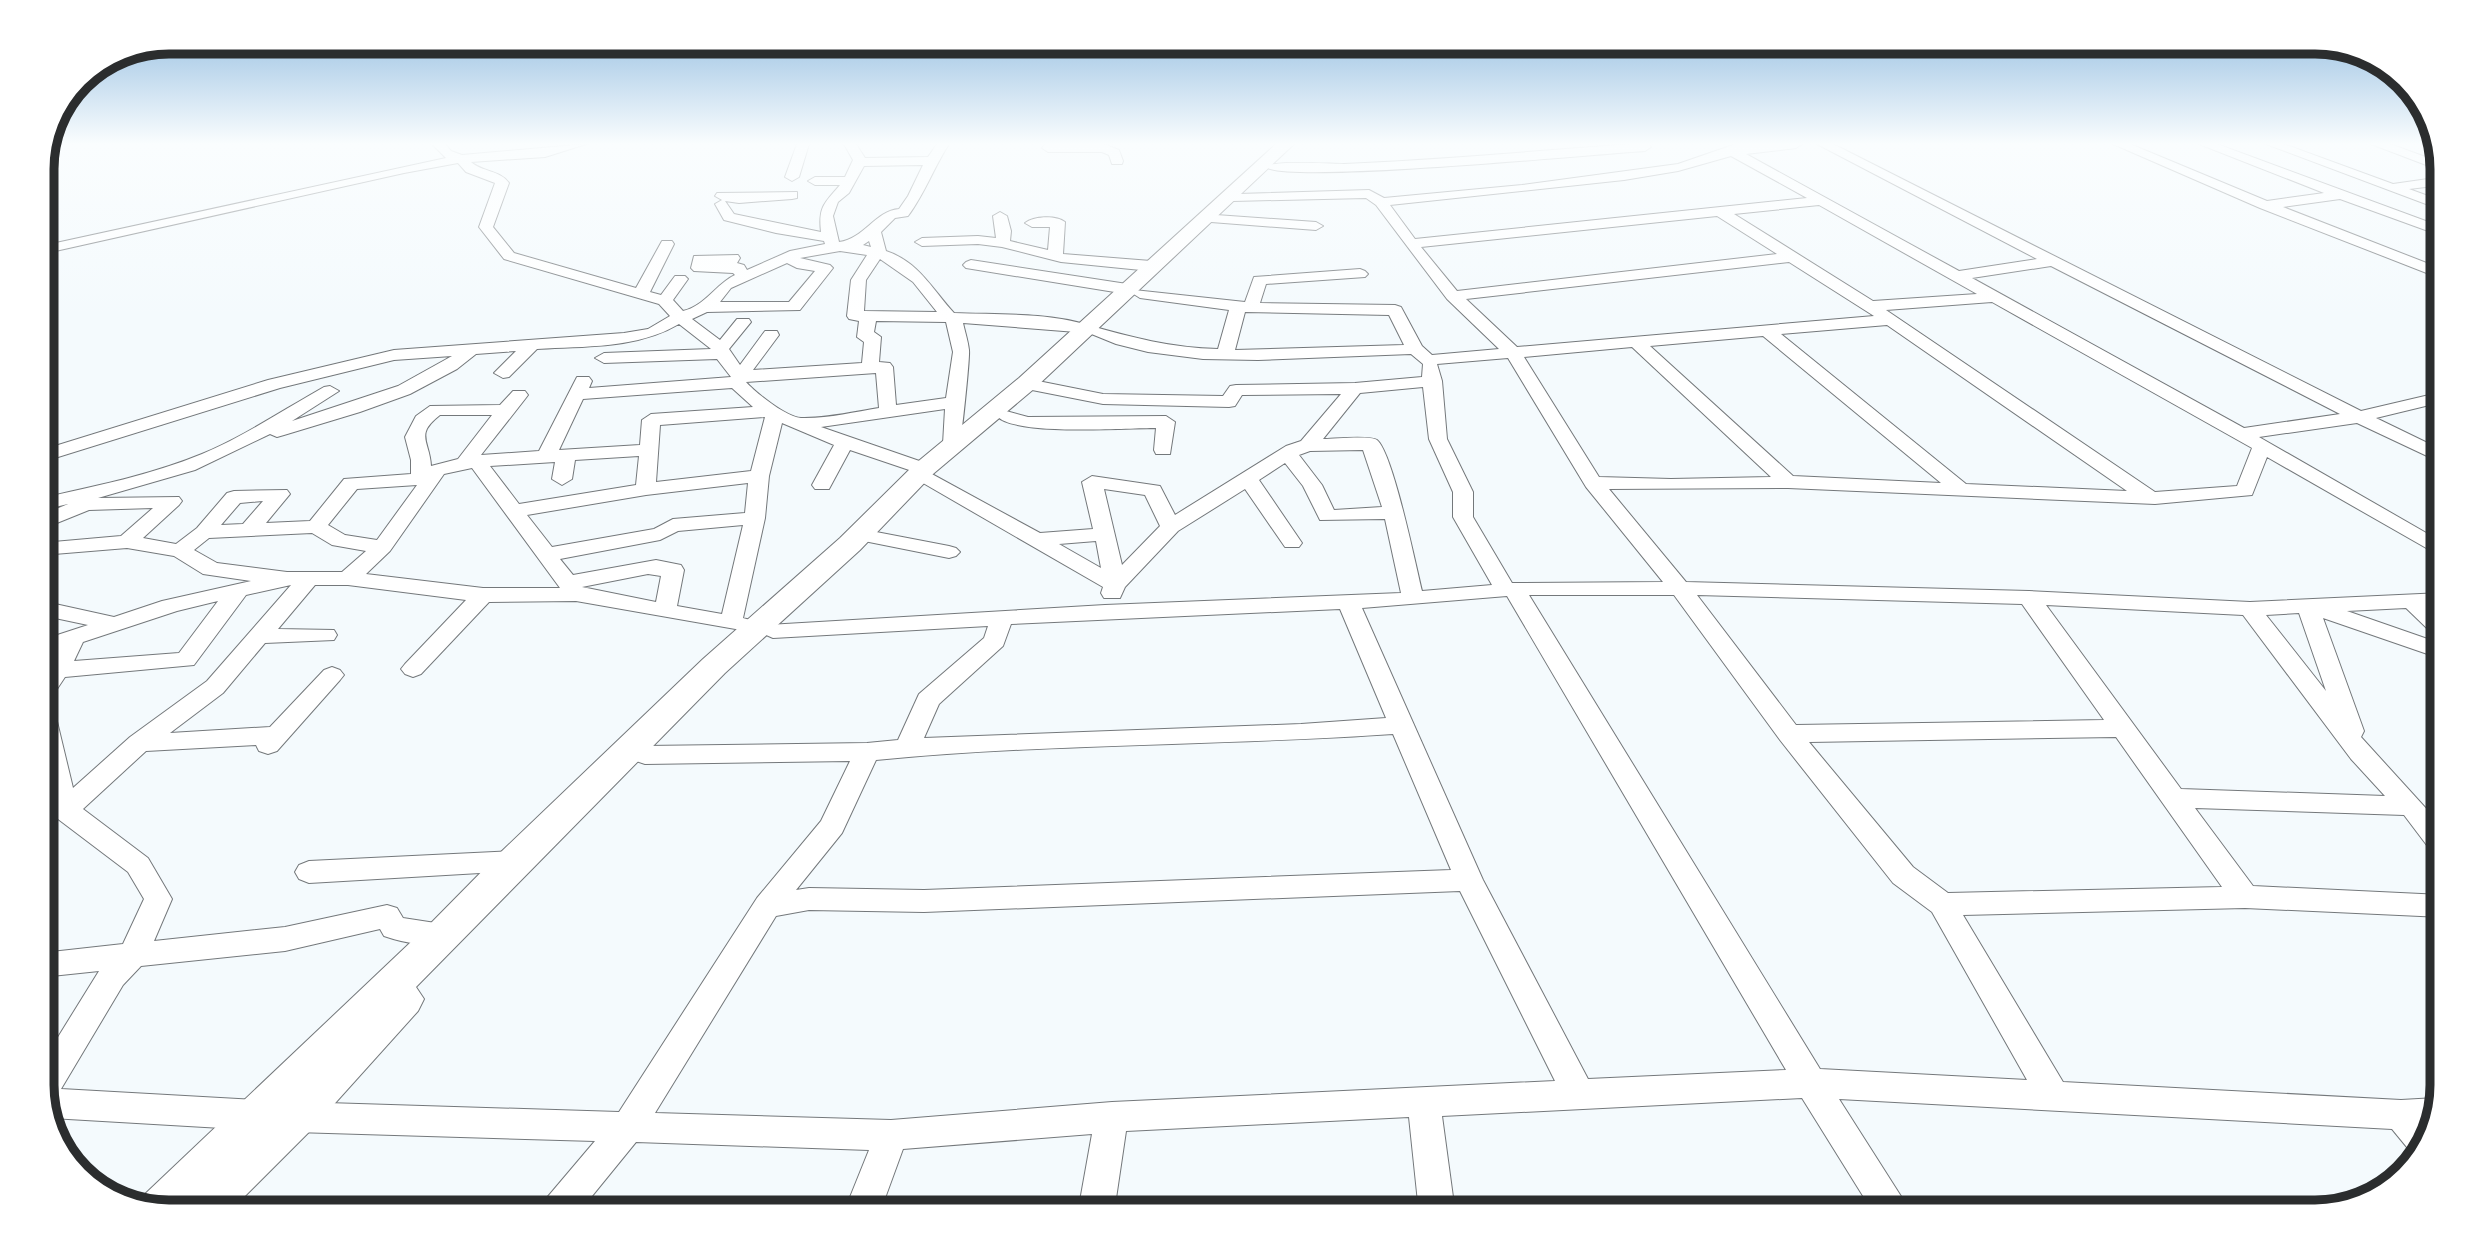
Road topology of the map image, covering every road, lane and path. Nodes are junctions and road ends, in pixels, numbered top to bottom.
1 (1381, 202) edge
2 (246, 203) edge
3 (493, 203) edge
4 (723, 203) edge
5 (831, 203) edge
6 (911, 203) edge
7 (1228, 203) edge
8 (1233, 203) edge
9 (1288, 203) edge
10 (1806, 203) edge
11 (1825, 203) edge
12 (1939, 203) edge
13 (2259, 203) edge
14 (2284, 203) edge
15 (2362, 203) edge
16 (2265, 205) junction
17 (1227, 209) junction
18 (1719, 211) junction
19 (1000, 216) dead end
20 (1031, 223) dead end
21 (1316, 226) dead end
22 (2430, 228) edge
23 (875, 230) junction
24 (919, 232) junction
25 (831, 242) junction
26 (1002, 243) junction
27 (667, 244) dead end
28 (1411, 244) junction
29 (54, 247) edge
30 (879, 251) junction
31 (790, 256) junction
32 (1055, 256) junction
33 (1790, 257) junction
34 (2054, 261) junction
35 (904, 264) junction
36 (971, 265) dead end
37 (2430, 269) edge
38 (1154, 270) junction
39 (1360, 274) dead end
40 (747, 276) junction
41 (1957, 276) junction
42 (680, 279) dead end
43 (640, 295) junction
44 (1453, 296) junction
45 (1995, 297) junction
46 (665, 301) junction
47 (1870, 306) junction
48 (704, 307) junction
49 (1245, 308) junction
50 (680, 317) junction
51 (868, 317) junction
52 (948, 317) junction
53 (1888, 320) junction
54 (743, 322) dead end
55 (1091, 330) junction
56 (1766, 330) junction
57 (771, 335) dead end
58 (1636, 342) junction
59 (533, 344) junction
60 (472, 349) junction
61 (722, 351) junction
62 (1514, 354) junction
63 (1226, 355) junction
64 (1422, 355) junction
65 (604, 358) dead end
66 (870, 368) junction
67 (503, 373) dead end
68 (739, 379) junction
69 (1433, 381) junction
70 (581, 386) joint
71 (1038, 386) junction
72 (1355, 388) junction
73 (330, 391) dead end
74 (519, 394) dead end
75 (2430, 400) edge
76 (955, 403) junction
77 (505, 410) junction
78 (888, 411) junction
79 (772, 412) junction
80 (1006, 416) junction
81 (2359, 417) junction
82 (798, 423) junction
83 (2241, 434) junction
84 (247, 440) junction
85 (845, 441) junction
86 (952, 444) junction
87 (1308, 445) junction
88 (2262, 446) junction
89 (650, 450) junction
90 (1163, 450) dead end
91 (2430, 451) edge
92 (54, 452) edge
93 (1288, 454) junction
94 (556, 456) junction
95 (206, 459) junction
96 (470, 463) junction
97 (429, 474) junction
98 (927, 474) junction
99 (759, 476) junction
100 (1248, 478) junction
101 (562, 480) dead end
102 (1788, 482) junction
103 (1593, 483) junction
104 (822, 485) dead end
105 (646, 489) junction
106 (1963, 491) junction
107 (2149, 497) junction
108 (155, 500) junction
109 (54, 501) edge
110 (514, 511) junction
111 (1393, 513) junction
112 (54, 518) edge
113 (755, 518) junction
114 (316, 527) junction
115 (1171, 527) junction
116 (249, 530) junction
117 (204, 531) junction
118 (1105, 534) junction
119 (871, 537) junction
120 (1035, 540) junction
121 (127, 542) junction
122 (1292, 542) dead end
123 (2430, 544) edge
124 (383, 547) junction
125 (54, 548) edge
126 (180, 551) junction
127 (948, 552) dead end
128 (545, 555) junction
129 (298, 578) junction
130 (348, 578) junction
131 (1115, 585) junction
132 (1680, 588) junction
133 (572, 589) junction
134 (1510, 589) junction
135 (236, 593) junction
136 (483, 595) junction
137 (2029, 598) junction
138 (2399, 598) junction
139 (1413, 599) junction
140 (2430, 599) edge
141 (1349, 602) junction
142 (2306, 605) junction
143 (2250, 609) junction
144 (54, 611) edge
145 (664, 611) junction
146 (1105, 612) junction
147 (1002, 618) junction
148 (2430, 621) edge
149 (114, 624) junction
150 (754, 627) junction
151 (326, 635) dead end
152 (261, 636) junction
153 (73, 639) junction
154 (54, 645) edge
155 (2430, 648) edge
156 (414, 669) dead end
157 (58, 670) junction
158 (332, 675) dead end
159 (54, 676) edge
160 (1399, 725) junction
161 (2123, 729) junction
162 (1788, 734) junction
163 (139, 743) junction
164 (908, 747) junction
165 (867, 752) junction
166 (2360, 753) junction
167 (645, 755) junction
168 (2172, 798) junction
169 (54, 804) edge
170 (2411, 806) junction
171 (54, 812) edge
172 (2430, 830) edge
173 (515, 861) junction
174 (309, 872) dead end
175 (1469, 880) junction
176 (2245, 897) junction
177 (1942, 904) junction
178 (2430, 905) edge
179 (767, 906) junction
180 (445, 933) junction
181 (133, 955) junction
182 (54, 964) edge
183 (54, 1072) edge
184 (1811, 1083) junction
185 (1578, 1093) junction
186 (2053, 1096) junction
187 (1424, 1102) junction
188 (55, 1104) edge
189 (2426, 1114) edge
190 (258, 1115) junction
191 (2401, 1115) junction
192 (1112, 1116) junction
193 (295, 1117) junction
194 (627, 1128) junction
195 (891, 1135) junction
196 (2418, 1136) edge
197 (170, 1200) edge
198 (209, 1200) edge
199 (567, 1200) edge
200 (867, 1200) edge
201 (1098, 1200) edge
202 (1436, 1200) edge
203 (1885, 1200) edge

1 - 28 street
2 - 29 street
3 - 43 street
4 - 25 street
5 - 25 street
6 - 23 street
7 - 38 main road
8 - 17 main road
9 - 17 street
10 - 18 street
11 - 41 street
12 - 34 street
13 - 16 street
14 - 16 street
15 - 22 street
16 - 37 street
17 - 21 street
17 - 38 main road
18 - 28 street
18 - 33 street
19 - 26 street
20 - 32 street
23 - 24 street
23 - 25 street
23 - 30 street
24 - 26 street
24 - 35 street
25 - 30 street
25 - 31 street
26 - 32 street
27 - 43 street
28 - 44 street
30 - 35 street
30 - 51 street
31 - 40 street
31 - 40 street
31 - 48 street
32 - 38 street
33 - 44 street
33 - 47 street
34 - 41 street
34 - 81 street
35 - 52 street
36 - 38 street
38 - 49 street
38 - 55 main road
39 - 49 street
40 - 48 street
41 - 45 street
42 - 46 street
43 - 46 street
44 - 62 street
45 - 47 street
45 - 83 street
46 - 50 street
47 - 53 street
48 - 50 street
49 - 63 street
49 - 64 street
50 - 59 street
50 - 61 street
51 - 52 street
51 - 66 street
52 - 55 street
52 - 76 street
53 - 56 street
53 - 107 street
54 - 61 street
55 - 63 street
55 - 71 main road
55 - 86 main road
56 - 58 street
56 - 106 street
57 - 68 street
58 - 62 street
58 - 102 street
59 - 60 street
59 - 67 street
60 - 84 street
60 - 92 street
61 - 65 street
61 - 68 street
62 - 64 street
62 - 103 street
63 - 64 street
64 - 69 street
66 - 68 street
66 - 78 street
68 - 70 street
68 - 79 street
69 - 72 street
69 - 134 street
70 - 94 street
71 - 72 street
71 - 80 main road
72 - 87 street
73 - 84 street
74 - 77 street
75 - 81 street
76 - 78 street
76 - 86 street
77 - 96 street
77 - 97 street
78 - 82 street
79 - 82 street
79 - 89 street
79 - 99 street
80 - 90 street
80 - 98 main road
81 - 83 street
81 - 91 street
82 - 85 street
83 - 88 street
84 - 95 street
85 - 98 street
85 - 104 street
86 - 98 main road
87 - 93 street
87 - 111 street
88 - 107 street
88 - 123 street
89 - 94 street
89 - 105 street
93 - 100 street
93 - 111 street
94 - 96 street
94 - 101 street
95 - 108 street
95 - 109 street
96 - 97 street
96 - 110 street
97 - 114 street
97 - 124 street
98 - 119 main road
98 - 120 street
98 - 150 main road
99 - 105 street
99 - 113 street
100 - 115 street
100 - 122 street
102 - 103 street
102 - 106 street
103 - 132 street
105 - 110 street
106 - 107 street
108 - 112 street
108 - 121 street
110 - 128 street
111 - 139 street
113 - 128 street
113 - 150 street
114 - 116 street
114 - 124 street
115 - 118 street
115 - 131 street
116 - 117 street
116 - 117 street
117 - 126 street
118 - 120 street
118 - 131 street
119 - 127 street
119 - 150 main road
120 - 131 street
121 - 125 street
121 - 126 street
124 - 130 street
126 - 129 street
128 - 133 street
129 - 130 street
129 - 135 street
129 - 152 street
130 - 136 street
131 - 146 street
132 - 134 street
132 - 137 street
132 - 162 street
133 - 136 street
133 - 145 street
133 - 145 street
134 - 139 street
134 - 184 street
135 - 149 street
135 - 157 street
136 - 156 street
137 - 143 street
137 - 161 street
138 - 140 street
138 - 142 street
138 - 148 street
139 - 141 street
141 - 146 street
141 - 160 street
142 - 143 street
142 - 155 street
142 - 166 street
143 - 166 street
144 - 149 street
145 - 150 street
146 - 147 street
147 - 150 street
147 - 164 street
149 - 153 street
150 - 167 main road
150 - 173 main road
151 - 152 street
152 - 163 street
153 - 154 street
153 - 157 street
157 - 159 street
158 - 163 street
160 - 164 street
160 - 175 street
161 - 162 street
161 - 168 street
162 - 177 street
163 - 169 street
164 - 165 street
165 - 167 street
165 - 179 street
166 - 170 street
167 - 193 main road
168 - 170 street
168 - 176 street
170 - 172 street
171 - 181 street
173 - 174 street
173 - 180 main road
175 - 179 street
175 - 185 street
176 - 177 street
176 - 178 street
177 - 186 street
179 - 194 street
180 - 181 street
180 - 190 main road
181 - 182 street
181 - 183 street
184 - 185 street
184 - 186 street
184 - 203 street
185 - 187 street
186 - 191 street
187 - 192 street
187 - 202 street
188 - 190 street
189 - 191 street
190 - 197 main road
191 - 196 street
192 - 195 street
192 - 201 street
193 - 194 street
193 - 198 main road
194 - 195 street
194 - 199 street
195 - 200 street

